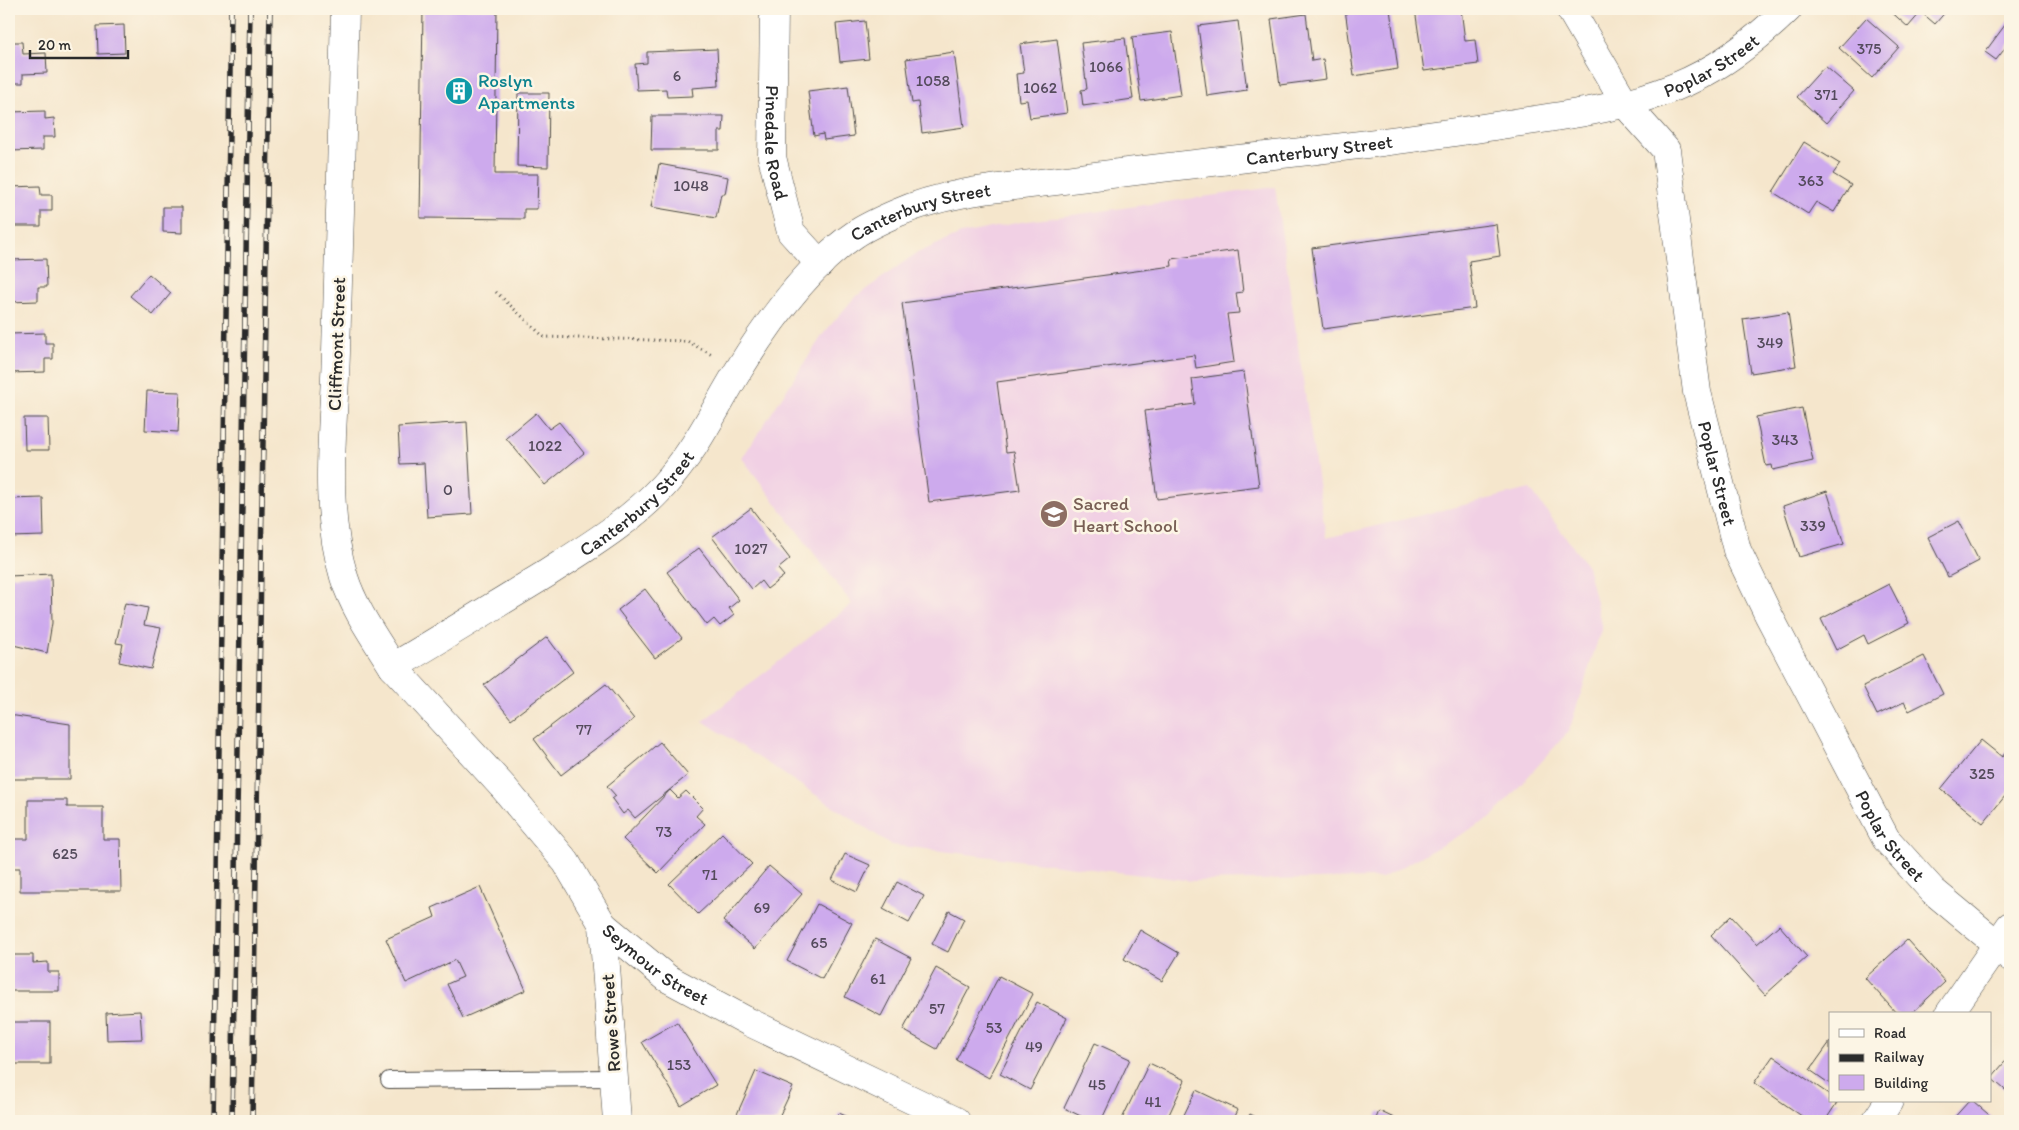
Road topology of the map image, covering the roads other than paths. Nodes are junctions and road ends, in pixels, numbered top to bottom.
1 (345, 9) edge
2 (774, 9) edge
3 (1570, 9) edge
4 (1788, 9) edge
5 (1626, 104) junction
6 (820, 264) junction
7 (392, 666) junction
8 (603, 925) junction
9 (2006, 943) edge
10 (1952, 1012) edge
11 (614, 1078) junction
12 (389, 1080) dead end
13 (1888, 1102) edge
14 (617, 1121) edge
15 (956, 1121) edge
16 (1876, 1121) edge

1 - 7 street, Cliffmont Street
2 - 6 street, Pinedale Road
3 - 5 street
4 - 5 street, Poplar Street
5 - 6 street, Canterbury Street
5 - 9 street, Poplar Street
6 - 7 street, Canterbury Street
7 - 8 street, Seymour Street
8 - 11 street, Rowe Street
8 - 15 street, Seymour Street
9 - 10 street
11 - 12 lane
11 - 14 street, Rowe Street
13 - 16 street

